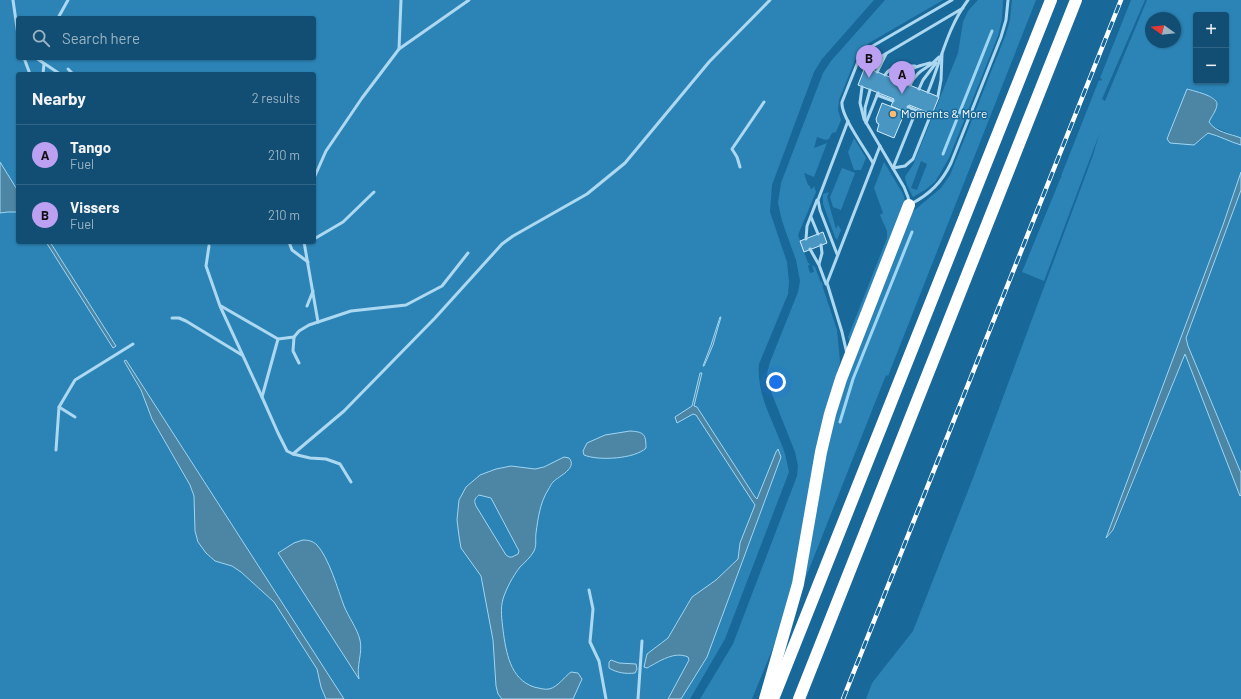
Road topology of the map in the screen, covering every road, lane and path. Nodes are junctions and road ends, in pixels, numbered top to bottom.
1 (13, 0) edge
2 (68, 0) edge
3 (402, 0) edge
4 (469, 0) edge
5 (770, 0) edge
6 (952, 0) edge
7 (968, 0) edge
8 (1008, 0) edge
9 (1051, 0) edge
10 (1076, 0) edge
11 (963, 8) junction
12 (59, 16) edge
13 (16, 21) edge
14 (399, 49) junction
15 (942, 50) junction
16 (889, 51) junction
17 (25, 60) edge
18 (39, 60) edge
19 (933, 62) junction
20 (44, 64) junction
21 (916, 66) junction
22 (869, 69) dead end
23 (68, 70) dead end
24 (29, 72) edge
25 (43, 72) edge
26 (57, 72) edge
27 (70, 72) edge
28 (877, 72) dead end
29 (885, 76) dead end
30 (892, 78) dead end
31 (900, 81) dead end
32 (910, 85) dead end
33 (862, 87) dead end
34 (919, 89) dead end
35 (870, 90) dead end
36 (928, 92) dead end
37 (938, 96) dead end
38 (893, 101) dead end
39 (764, 102) dead end
40 (910, 107) dead end
41 (919, 111) junction
42 (848, 121) junction
43 (866, 123) junction
44 (880, 146) junction
45 (873, 163) junction
46 (740, 167) dead end
47 (893, 168) junction
48 (316, 174) edge
49 (374, 192) dead end
50 (820, 193) junction
51 (909, 206) junction
52 (812, 211) junction
53 (818, 234) dead end
54 (316, 238) edge
55 (806, 239) dead end
56 (290, 244) edge
57 (305, 244) edge
58 (821, 245) dead end
59 (209, 246) dead end
60 (810, 249) dead end
61 (468, 253) dead end
62 (837, 255) junction
63 (308, 262) junction
64 (819, 267) junction
65 (313, 291) junction
66 (828, 291) junction
67 (220, 306) junction
68 (307, 306) dead end
69 (172, 318) dead end
70 (318, 322) junction
71 (294, 337) junction
72 (278, 339) junction
73 (133, 344) dead end
74 (242, 354) junction
75 (848, 361) junction
76 (299, 363) dead end
77 (262, 397) junction
78 (59, 407) junction
79 (75, 417) dead end
80 (56, 450) dead end
81 (293, 454) junction
82 (351, 482) dead end
83 (589, 590) dead end
84 (642, 641) dead end
85 (606, 699) edge
86 (638, 699) edge
87 (765, 699) edge
88 (773, 699) edge
89 (799, 699) edge

1 - 13 lane
2 - 12 lane
3 - 14 lane
4 - 14 lane
5 - 81 lane
6 - 42 lane
7 - 11 lane
8 - 51 lane
9 - 88 highway
10 - 89 highway
11 - 15 lane
11 - 16 lane
14 - 48 lane
15 - 19 lane
15 - 34 lane
15 - 36 lane
15 - 37 lane
16 - 22 lane
16 - 28 lane
17 - 24 lane
18 - 20 lane
19 - 21 lane
19 - 32 lane
20 - 25 lane
20 - 26 lane
21 - 29 lane
21 - 30 lane
21 - 31 lane
23 - 27 lane
33 - 43 lane
35 - 43 lane
38 - 43 lane
39 - 46 lane
40 - 41 lane
41 - 47 lane
41 - 47 lane
42 - 45 lane
42 - 50 lane
43 - 44 lane
44 - 45 lane
44 - 47 lane
45 - 62 lane
47 - 51 lane
49 - 54 lane
50 - 52 lane
50 - 62 lane
51 - 75 highway
52 - 53 lane
52 - 55 lane
56 - 63 lane
57 - 63 lane
58 - 64 lane
59 - 67 lane
60 - 64 lane
61 - 70 lane
62 - 66 lane
63 - 65 lane
64 - 66 lane
65 - 68 lane
65 - 70 lane
66 - 75 lane
67 - 72 lane
67 - 74 lane
69 - 74 lane
70 - 71 lane
71 - 72 lane
71 - 76 lane
72 - 77 lane
73 - 78 lane
74 - 77 lane
75 - 87 highway
77 - 81 lane
78 - 79 lane
78 - 80 lane
81 - 82 lane
83 - 85 lane
84 - 86 lane

